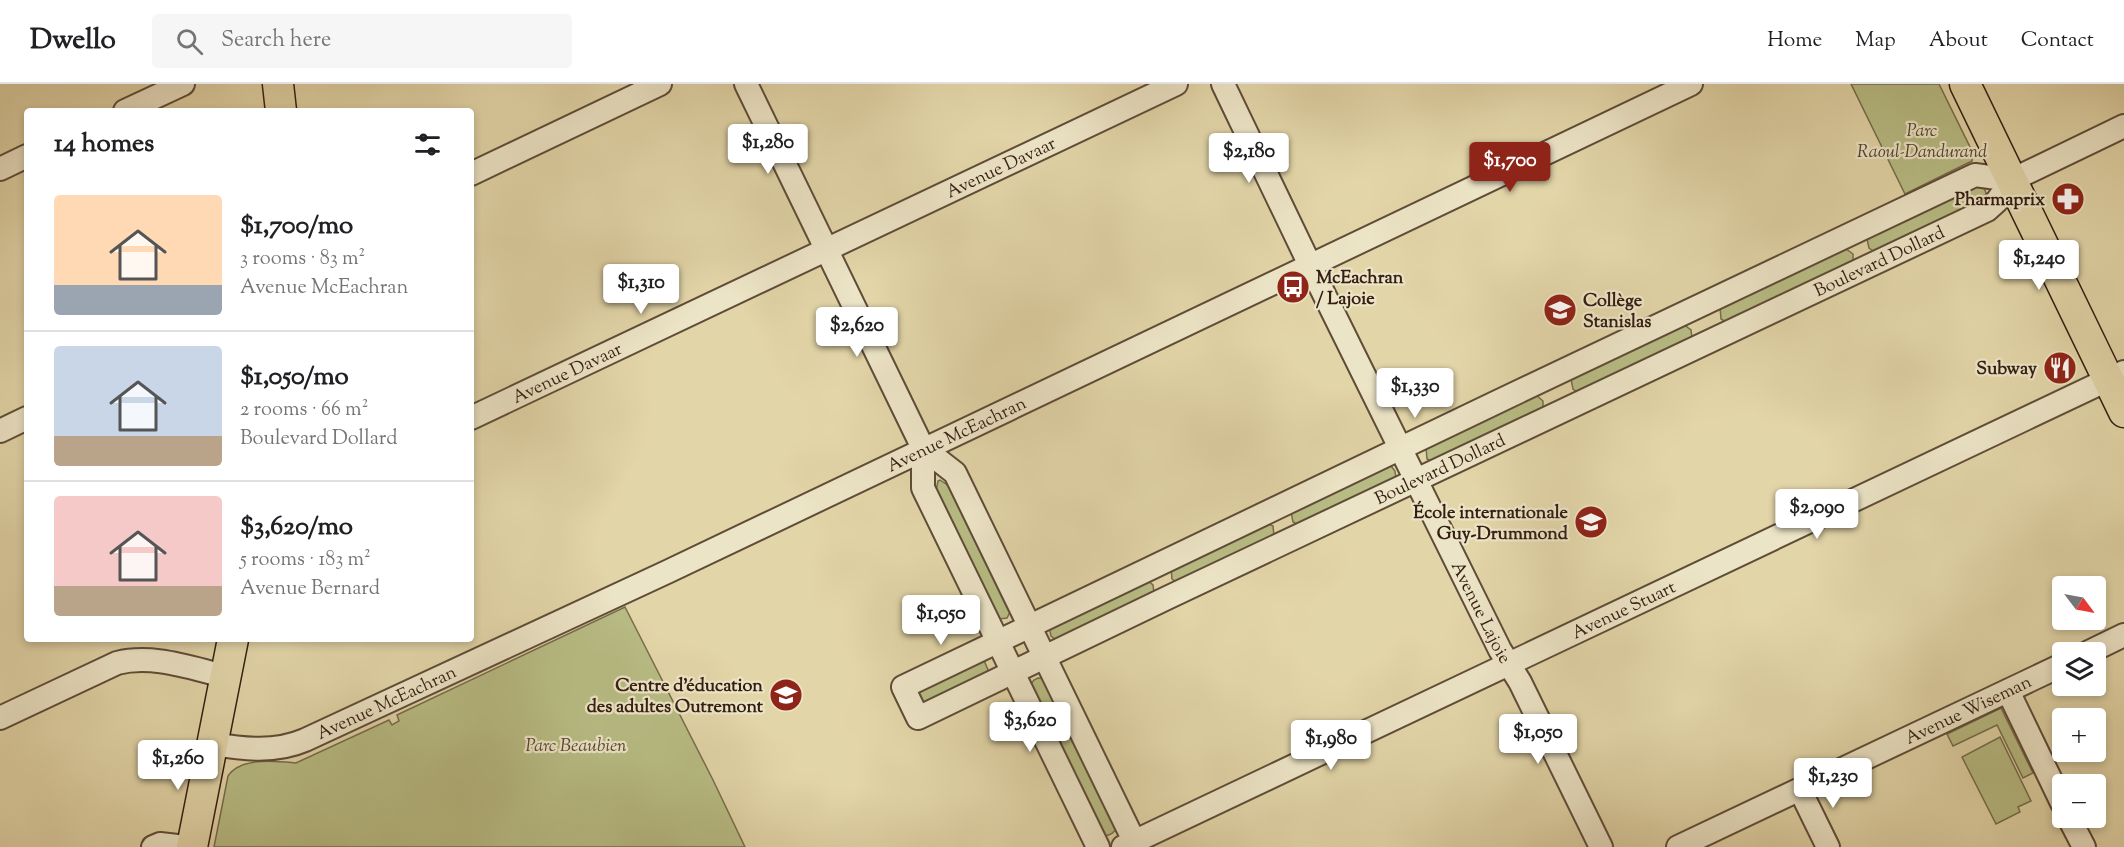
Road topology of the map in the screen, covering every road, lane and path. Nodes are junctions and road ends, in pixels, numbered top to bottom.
1 (183, 84) edge
2 (278, 84) edge
3 (660, 84) edge
4 (746, 84) edge
5 (1176, 84) edge
6 (1223, 84) edge
7 (1691, 84) edge
8 (1965, 84) edge
9 (131, 108) edge
10 (281, 108) edge
11 (2124, 126) edge
12 (24, 157) edge
13 (0, 169) edge
14 (474, 173) edge
15 (2012, 180) junction
16 (826, 249) junction
17 (1311, 266) junction
18 (2116, 376) edge
19 (2124, 412) edge
20 (474, 417) edge
21 (24, 419) edge
22 (0, 431) edge
23 (923, 448) junction
24 (1402, 449) junction
25 (1418, 480) junction
26 (1029, 625) junction
27 (2124, 635) edge
28 (997, 641) junction
29 (231, 642) edge
30 (2106, 644) edge
31 (1044, 657) junction
32 (1510, 664) junction
33 (2052, 670) edge
34 (1013, 673) junction
35 (225, 676) junction
36 (2008, 691) junction
37 (0, 718) edge
38 (212, 744) junction
39 (2052, 782) edge
40 (1800, 790) junction
41 (2074, 828) edge
42 (1131, 845) edge
43 (153, 847) edge
44 (186, 847) edge
45 (192, 847) edge
46 (1098, 847) edge
47 (1601, 847) edge
48 (1678, 847) edge
49 (1828, 847) edge
50 (2084, 847) edge

1 - 9 street
2 - 10 main road
3 - 14 street
4 - 16 street
5 - 16 street, Avenue Davaar
6 - 17 street, Avenue Lajoie
7 - 17 street, Avenue McEachran
8 - 15 main road
11 - 15 street
12 - 13 street
15 - 18 main road
15 - 24 street, Boulevard Dollard
15 - 25 street, Boulevard Dollard
16 - 20 street, Avenue Davaar
16 - 23 street
17 - 23 street, Avenue McEachran
17 - 24 street, Avenue Lajoie
18 - 19 main road
18 - 32 street, Avenue Stuart
21 - 22 street
23 - 26 street
23 - 28 street
23 - 38 street, Avenue McEachran
24 - 25 street, Avenue Lajoie
24 - 26 street, Boulevard Dollard
25 - 31 street, Boulevard Dollard
25 - 32 street, Avenue Lajoie
26 - 28 street, Boulevard Dollard
26 - 31 street
27 - 30 street
28 - 34 street
28 - 34 street, Boulevard Dollard
29 - 35 main road
31 - 34 street, Boulevard Dollard
31 - 42 street
32 - 42 street, Avenue Stuart
32 - 47 street, Avenue Lajoie
33 - 36 street, Avenue Wiseman
34 - 46 street
35 - 37 street
35 - 38 main road
36 - 39 street
36 - 40 street, Avenue Wiseman
38 - 45 main road
40 - 48 street, Avenue Wiseman
40 - 49 street
41 - 50 street
43 - 44 street

